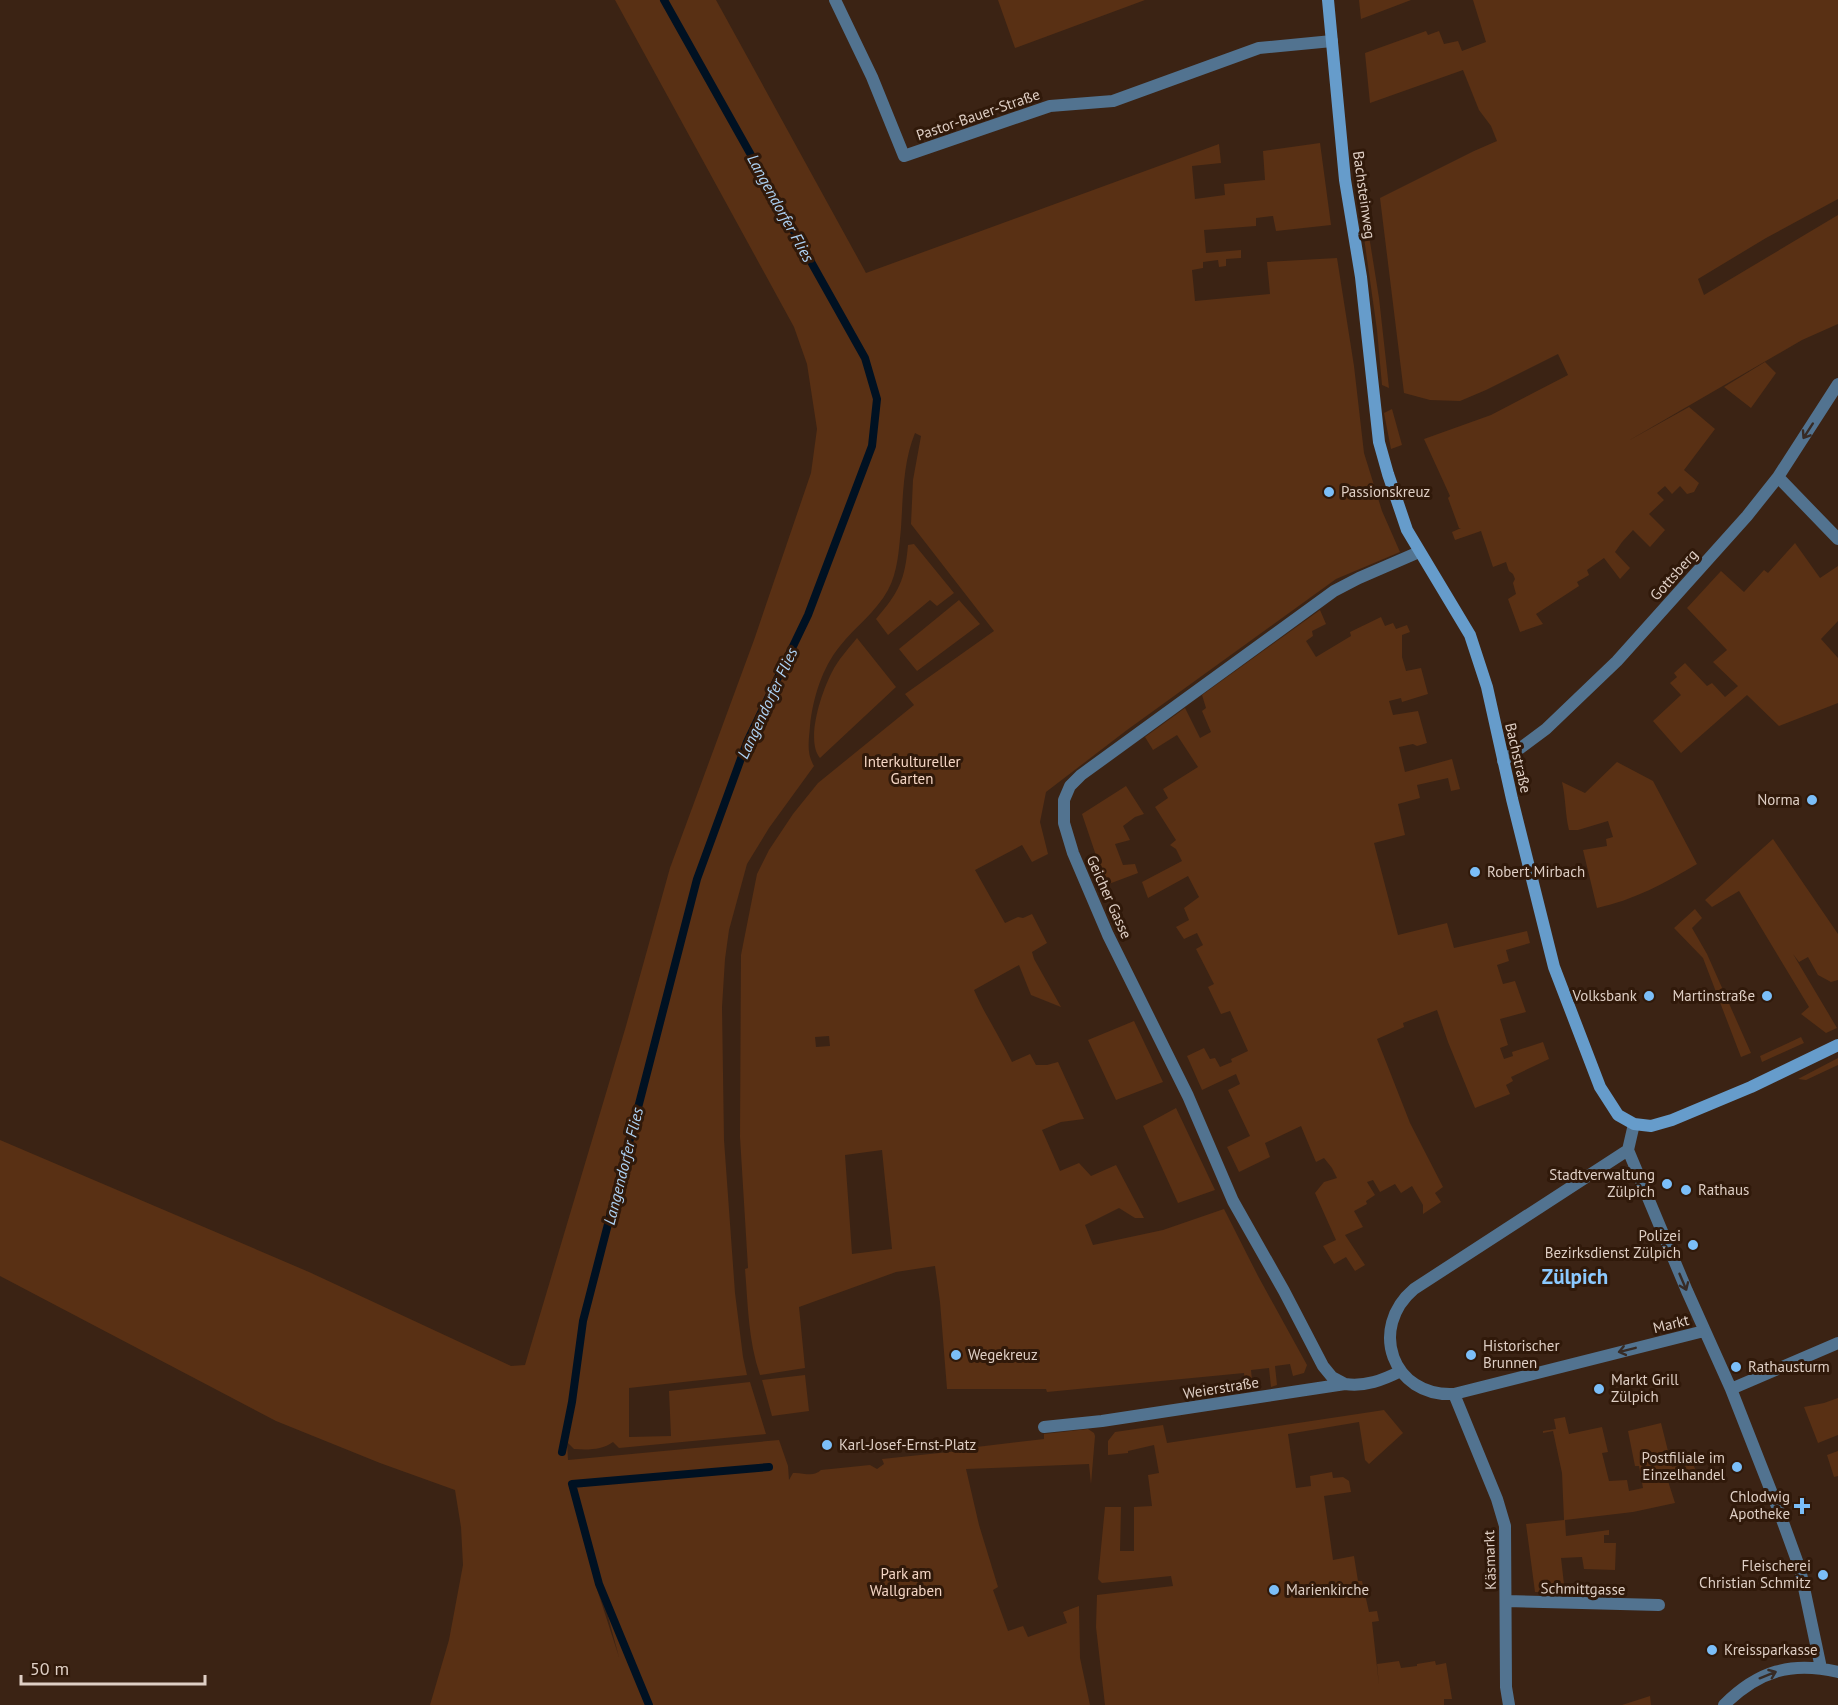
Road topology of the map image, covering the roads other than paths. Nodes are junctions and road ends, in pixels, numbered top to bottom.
1 (836, 0) edge
2 (1328, 0) edge
3 (1332, 41) junction
4 (1838, 384) edge
5 (1373, 394) joint
6 (1778, 477) junction
7 (1838, 539) edge
8 (1419, 552) junction
9 (1503, 760) junction
10 (1838, 1045) edge
11 (1634, 1124) junction
12 (1628, 1150) junction
13 (1704, 1331) junction
14 (1838, 1342) edge
15 (1401, 1371) junction
16 (1345, 1384) junction
17 (1731, 1389) junction
18 (1451, 1394) junction
19 (1044, 1427) dead end
20 (1506, 1601) junction
21 (1659, 1605) dead end
22 (1821, 1668) junction
23 (1838, 1672) edge
24 (1509, 1705) edge
25 (1724, 1705) edge

1 - 3 street, Pastor-Bauer-Straße
2 - 3 street, Bachsteinweg
3 - 5 street, Bachsteinweg
4 -> 6 street, Gottsberg
5 - 8 street, Bachstraße
6 - 7 street
6 - 9 street, Gottsberg
8 - 9 street, Bachstraße
8 - 16 street, Geicher Gasse
9 - 11 street, Bachstraße
10 - 11 street
11 - 12 street
12 -> 13 street, Markt
12 - 15 street
13 - 17 street
13 -> 18 street, Markt
14 - 17 street
15 - 16 street, Weierstraße
15 - 18 street, Markt
16 - 19 street, Weierstraße
17 - 22 street
18 - 20 street, Käsmarkt
20 - 21 street, Schmittgasse
20 - 24 street, Käsmarkt
22 - 23 street
25 -> 22 street

